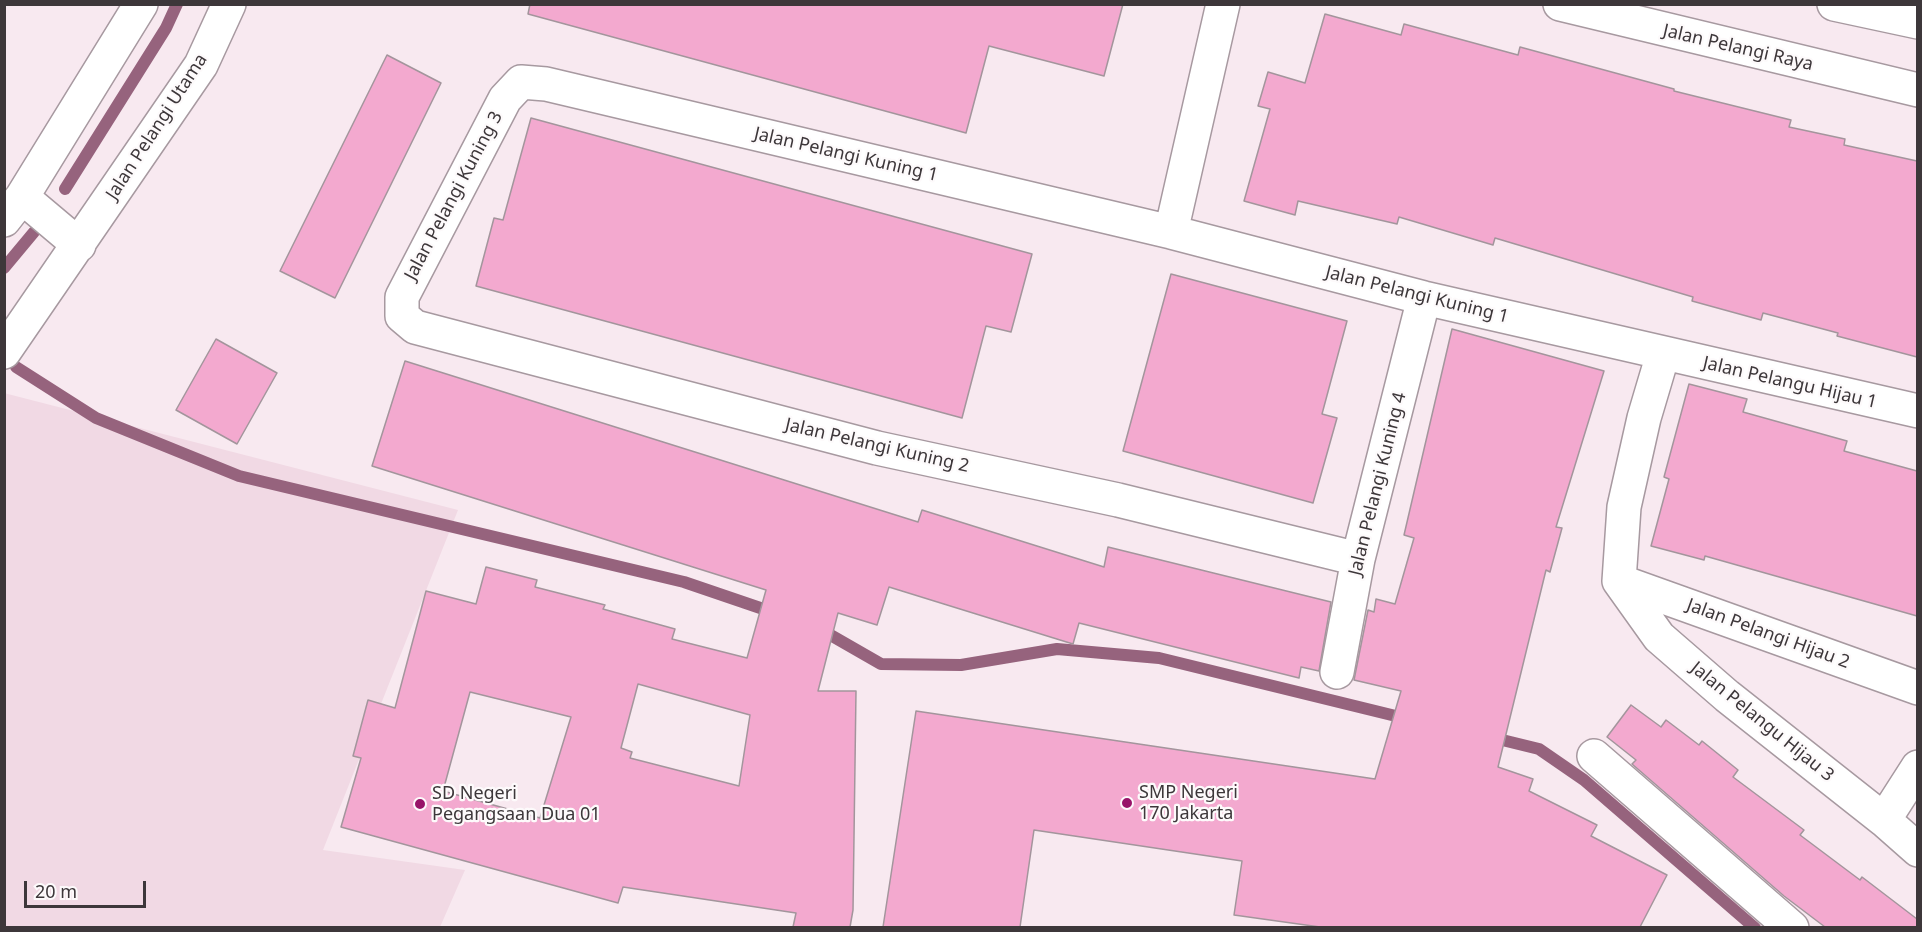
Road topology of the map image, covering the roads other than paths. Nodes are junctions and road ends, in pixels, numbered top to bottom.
1 (141, 4) edge
2 (229, 4) edge
3 (1223, 4) edge
4 (1560, 4) edge
5 (1834, 4) edge
6 (1917, 22) edge
7 (521, 82) joint
8 (1917, 90) edge
9 (13, 208) edge
10 (1171, 232) junction
11 (79, 245) junction
12 (1424, 298) junction
13 (402, 316) joint
14 (4, 352) edge
15 (1663, 354) junction
16 (1917, 411) edge
17 (1358, 559) junction
18 (1619, 581) junction
19 (1337, 672) dead end
20 (1917, 688) edge
21 (1594, 756) dead end
22 (1917, 767) edge
23 (1884, 820) junction
24 (1917, 850) edge
25 (1792, 927) edge

1 - 9 street
2 - 11 street, Jalan Pelangi Utama
3 - 10 street
4 - 8 street, Jalan Pelangi Raya
5 - 6 street
7 - 10 street, Jalan Pelangi Kuning 1
7 - 13 street, Jalan Pelangi Kuning 3
9 - 11 street
10 - 12 street, Jalan Pelangi Kuning 1
11 - 14 street, Jalan Pelangi Utama
12 - 15 street, Jalan Pelangi Kuning 1
12 - 17 street, Jalan Pelangi Kuning 4
13 - 17 street, Jalan Pelangi Kuning 2
15 - 16 street, Jalan Pelangu Hijau 1
15 - 18 street
17 - 19 street, Jalan Pelangi Kuning 4
18 - 20 street, Jalan Pelangi Hijau 2
18 - 23 street, Jalan Pelangu Hijau 3
21 - 25 street
22 - 23 street
23 - 24 street, Jalan Pelangu Hijau 3

